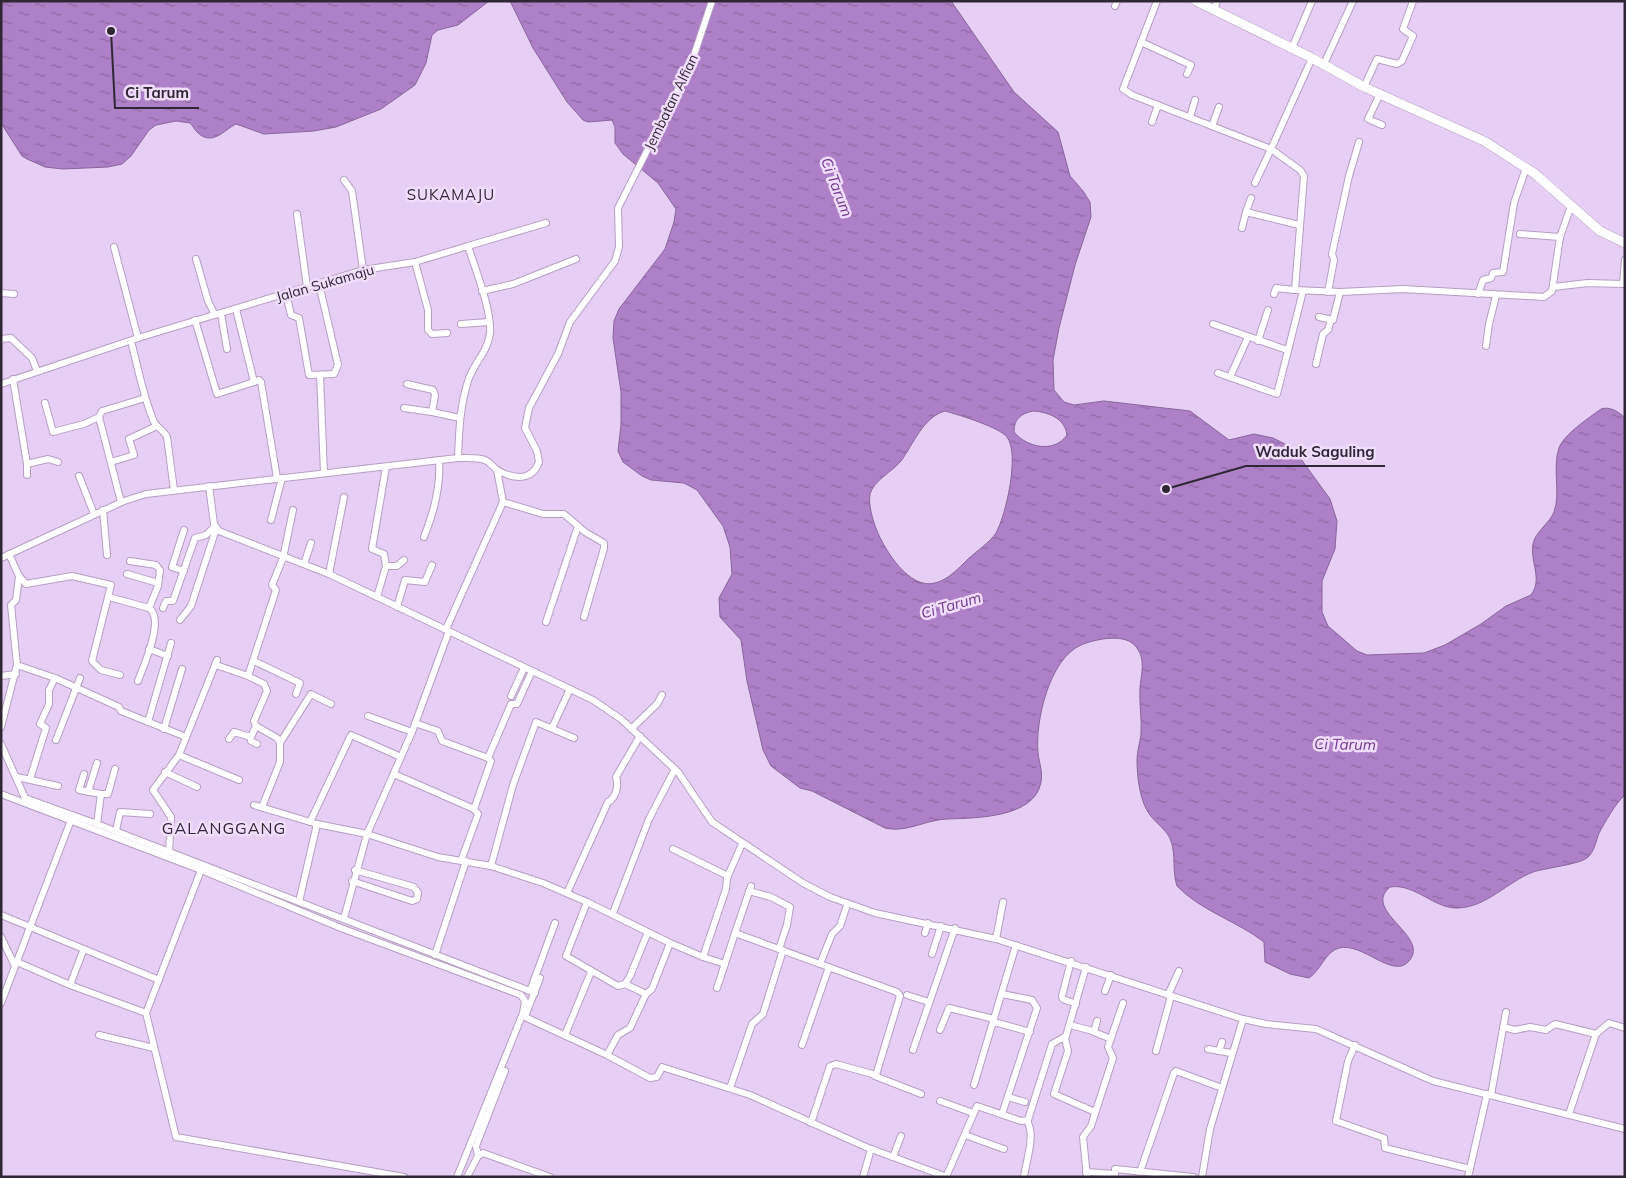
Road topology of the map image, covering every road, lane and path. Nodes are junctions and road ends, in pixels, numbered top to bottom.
1 (712, 1) edge
2 (1158, 1) edge
3 (1196, 1) edge
4 (1312, 1) edge
5 (1353, 1) edge
6 (1413, 1) edge
7 (1215, 6) edge
8 (1142, 42) junction
9 (1292, 48) junction
10 (1312, 58) junction
11 (1324, 64) junction
12 (1187, 74) dead end
13 (1364, 87) junction
14 (1380, 94) junction
15 (1195, 100) dead end
16 (1158, 105) junction
17 (1219, 107) dead end
18 (1190, 117) junction
19 (1152, 122) dead end
20 (1382, 125) dead end
21 (1212, 126) junction
22 (1359, 142) dead end
23 (1271, 149) junction
24 (1526, 168) junction
25 (344, 180) dead end
26 (1255, 183) dead end
27 (1251, 198) dead end
28 (1572, 206) junction
29 (1246, 212) junction
30 (297, 214) dead end
31 (546, 224) dead end
32 (1299, 225) junction
33 (1242, 228) dead end
34 (1520, 234) dead end
35 (1560, 237) junction
36 (1625, 243) edge
37 (468, 246) junction
38 (114, 247) dead end
39 (576, 259) dead end
40 (196, 260) dead end
41 (1625, 260) edge
42 (415, 262) junction
43 (363, 270) junction
44 (319, 284) junction
45 (1553, 287) junction
46 (307, 288) junction
47 (1295, 290) junction
48 (482, 291) junction
49 (1303, 291) junction
50 (1328, 292) junction
51 (1340, 292) junction
52 (1, 293) edge
53 (14, 294) dead end
54 (286, 294) junction
55 (1274, 294) dead end
56 (1478, 294) junction
57 (1496, 296) junction
58 (236, 309) junction
59 (1268, 310) dead end
60 (218, 314) junction
61 (1319, 317) dead end
62 (195, 320) junction
63 (1331, 320) junction
64 (489, 322) junction
65 (461, 324) dead end
66 (1213, 324) dead end
67 (448, 333) dead end
68 (1248, 337) junction
69 (138, 338) junction
70 (1, 339) edge
71 (131, 341) junction
72 (1258, 341) junction
73 (1486, 346) dead end
74 (227, 348) dead end
75 (1287, 350) junction
76 (1316, 364) dead end
77 (37, 371) junction
78 (1218, 373) dead end
79 (320, 375) junction
80 (1230, 377) junction
81 (13, 380) junction
82 (254, 382) junction
83 (1, 384) edge
84 (407, 384) dead end
85 (145, 398) junction
86 (45, 403) dead end
87 (404, 408) dead end
88 (432, 412) junction
89 (99, 417) junction
90 (460, 418) junction
91 (157, 426) junction
92 (458, 458) junction
93 (439, 460) junction
94 (58, 462) dead end
95 (112, 462) junction
96 (26, 464) junction
97 (386, 467) junction
98 (497, 470) junction
99 (324, 473) junction
100 (27, 475) dead end
101 (79, 476) dead end
102 (279, 478) junction
103 (210, 486) junction
104 (174, 490) junction
105 (344, 497) dead end
106 (121, 502) junction
107 (503, 502) junction
108 (103, 510) junction
109 (293, 510) dead end
110 (94, 514) junction
111 (271, 520) dead end
112 (578, 526) junction
113 (216, 528) junction
114 (184, 530) dead end
115 (424, 537) dead end
116 (311, 544) dead end
117 (9, 554) junction
118 (107, 555) dead end
119 (1, 558) edge
120 (283, 558) junction
121 (404, 560) dead end
122 (130, 561) dead end
123 (304, 564) junction
124 (432, 565) dead end
125 (386, 566) junction
126 (184, 571) junction
127 (127, 574) dead end
128 (329, 574) junction
129 (19, 576) junction
130 (158, 583) junction
131 (109, 596) junction
132 (377, 597) junction
133 (397, 607) junction
134 (149, 608) junction
135 (163, 608) dead end
136 (584, 617) dead end
137 (180, 620) dead end
138 (546, 622) dead end
139 (447, 630) junction
140 (171, 643) dead end
141 (149, 648) junction
142 (168, 656) junction
143 (254, 661) junction
144 (17, 665) junction
145 (524, 668) junction
146 (182, 669) dead end
147 (532, 671) junction
148 (16, 674) junction
149 (120, 674) dead end
150 (1, 676) edge
151 (248, 676) junction
152 (55, 678) junction
153 (80, 678) dead end
154 (138, 681) dead end
155 (76, 688) junction
156 (570, 689) junction
157 (296, 694) dead end
158 (662, 695) dead end
159 (512, 696) dead end
160 (331, 704) dead end
161 (368, 716) dead end
162 (148, 722) junction
163 (415, 723) junction
164 (256, 726) junction
165 (1, 727) edge
166 (552, 728) junction
167 (164, 729) junction
168 (632, 729) junction
169 (412, 732) junction
170 (640, 736) junction
171 (186, 737) junction
172 (250, 737) junction
173 (574, 738) dead end
174 (229, 739) dead end
175 (56, 740) dead end
176 (280, 743) junction
177 (1, 744) edge
178 (258, 744) dead end
179 (179, 755) junction
180 (401, 757) junction
181 (488, 758) junction
182 (97, 763) dead end
183 (675, 768) junction
184 (115, 769) dead end
185 (166, 772) junction
186 (84, 774) dead end
187 (394, 774) junction
188 (17, 777) junction
189 (30, 779) junction
190 (239, 780) dead end
191 (1, 786) edge
192 (58, 786) dead end
193 (197, 787) dead end
194 (88, 792) junction
195 (100, 794) junction
196 (4, 795) edge
197 (254, 805) dead end
198 (262, 807) junction
199 (474, 809) junction
200 (150, 814) dead end
201 (71, 820) junction
202 (313, 823) junction
203 (97, 824) junction
204 (116, 831) junction
205 (367, 834) junction
206 (742, 844) junction
207 (673, 849) dead end
208 (169, 851) junction
209 (463, 861) junction
210 (491, 866) junction
211 (201, 870) junction
212 (355, 870) junction
213 (728, 876) junction
214 (352, 881) junction
215 (567, 894) junction
216 (299, 902) junction
217 (588, 902) junction
218 (1003, 902) dead end
219 (847, 905) junction
220 (613, 913) junction
221 (1, 915) edge
222 (344, 918) junction
223 (555, 923) dead end
224 (928, 923) junction
225 (941, 926) junction
226 (29, 928) junction
227 (955, 928) junction
228 (648, 932) junction
229 (735, 933) junction
230 (925, 933) dead end
231 (1, 937) edge
232 (996, 938) junction
233 (670, 943) junction
234 (1016, 945) junction
235 (781, 949) junction
236 (83, 950) junction
237 (932, 954) dead end
238 (435, 955) junction
239 (703, 957) junction
240 (1071, 962) junction
241 (16, 964) junction
242 (725, 964) junction
243 (820, 964) junction
244 (829, 967) junction
245 (1086, 967) junction
246 (1179, 971) dead end
247 (591, 972) junction
248 (1111, 975) junction
249 (540, 978) dead end
250 (159, 980) junction
251 (625, 984) junction
252 (70, 985) junction
253 (717, 988) dead end
254 (1105, 991) dead end
255 (532, 992) junction
256 (646, 994) junction
257 (1002, 994) junction
258 (907, 995) dead end
259 (1169, 995) junction
260 (929, 1002) junction
261 (1, 1003) edge
262 (1123, 1003) dead end
263 (1076, 1004) junction
264 (1506, 1012) dead end
265 (146, 1013) junction
266 (525, 1017) junction
267 (1242, 1019) junction
268 (994, 1020) junction
269 (1097, 1021) dead end
270 (1070, 1025) junction
271 (1504, 1027) junction
272 (1625, 1028) edge
273 (940, 1030) dead end
274 (1093, 1031) junction
275 (1030, 1032) junction
276 (1596, 1034) junction
277 (99, 1035) dead end
278 (565, 1035) junction
279 (1065, 1038) junction
280 (1111, 1039) junction
281 (1222, 1042) dead end
282 (802, 1045) dead end
283 (1355, 1045) junction
284 (154, 1048) junction
285 (913, 1050) dead end
286 (1208, 1050) dead end
287 (1156, 1051) dead end
288 (1219, 1051) junction
289 (1231, 1053) junction
290 (608, 1056) junction
291 (875, 1076) junction
292 (974, 1085) dead end
293 (730, 1088) junction
294 (1222, 1088) junction
295 (921, 1094) dead end
296 (1489, 1094) junction
297 (1008, 1097) junction
298 (940, 1101) dead end
299 (1025, 1102) dead end
300 (1095, 1112) junction
301 (973, 1113) junction
302 (1002, 1114) junction
303 (1568, 1114) junction
304 (1027, 1121) junction
305 (811, 1123) junction
306 (1625, 1129) edge
307 (965, 1135) junction
308 (901, 1136) dead end
309 (871, 1149) junction
310 (1004, 1149) dead end
311 (478, 1156) junction
312 (893, 1157) junction
313 (1470, 1169) junction
314 (1140, 1172) junction
315 (1086, 1175) edge
316 (1115, 1175) edge
317 (404, 1177) edge
318 (457, 1177) edge
319 (467, 1177) edge
320 (550, 1177) edge
321 (863, 1177) edge
322 (946, 1177) edge
323 (1024, 1177) edge
324 (1192, 1177) edge
325 (1202, 1177) edge
326 (1468, 1177) edge

1 - 98 street, Jembatan Alfian
2 - 8 street
3 - 7 street
4 - 9 street
5 - 11 street
6 - 13 street
7 - 9 street
8 - 12 street
8 - 16 street
9 - 10 street
10 - 11 street
10 - 23 street
11 - 13 street
13 - 14 street
14 - 20 street
14 - 24 street
15 - 18 street
16 - 18 street
16 - 19 street
17 - 21 street
18 - 21 street
21 - 23 street
22 - 50 street
23 - 26 street
23 - 32 street
24 - 28 street
24 - 56 street
25 - 43 street
27 - 29 street
28 - 35 street
28 - 36 street
29 - 32 street
29 - 33 street
30 - 46 street
31 - 37 street, Jalan Sukamaju
32 - 47 street
34 - 35 street
35 - 45 street
37 - 42 street, Jalan Sukamaju
37 - 48 street
38 - 69 street
39 - 48 street
40 - 60 street
41 - 45 street
42 - 43 street, Jalan Sukamaju
42 - 67 street
43 - 44 street, Jalan Sukamaju
44 - 46 street, Jalan Sukamaju
44 - 79 street
45 - 57 street
46 - 54 street, Jalan Sukamaju
47 - 49 street
47 - 55 street
48 - 64 street
49 - 50 street
49 - 75 street
50 - 51 street
51 - 56 street
51 - 63 street
52 - 53 street
54 - 58 street, Jalan Sukamaju
54 - 79 street
56 - 57 street
57 - 73 street
58 - 60 street, Jalan Sukamaju
58 - 82 street
59 - 72 street
60 - 62 street, Jalan Sukamaju
60 - 74 street
61 - 63 street
62 - 69 street, Jalan Sukamaju
62 - 82 street
63 - 76 street
64 - 65 street
64 - 90 street
66 - 68 street
68 - 72 street
68 - 80 street
69 - 71 street, Jalan Sukamaju
70 - 77 street
71 - 77 street, Jalan Sukamaju
71 - 85 street
72 - 75 street
75 - 80 street
77 - 81 street, Jalan Sukamaju
78 - 80 street
79 - 99 street
81 - 83 street, Jalan Sukamaju
81 - 96 street
82 - 102 street
84 - 88 street
85 - 89 street
85 - 91 street
86 - 89 street
87 - 88 street
88 - 90 street
89 - 95 street
90 - 92 street
91 - 95 street
91 - 104 street
92 - 93 street
92 - 98 street
93 - 97 street
93 - 115 street
94 - 96 street
95 - 106 street
96 - 100 street
97 - 99 street
97 - 125 street
98 - 107 street
99 - 102 street
101 - 110 street
102 - 103 street
102 - 111 street
103 - 104 street
103 - 113 street
104 - 106 street
105 - 128 street
106 - 108 street
107 - 112 street
107 - 139 street
108 - 110 street
108 - 118 street
109 - 120 street
110 - 117 street
112 - 136 street
112 - 138 street
113 - 120 street
113 - 126 street
113 - 137 street
114 - 126 street
116 - 123 street
117 - 119 street
117 - 129 street
120 - 123 street
120 - 143 street
121 - 125 street
122 - 130 street
123 - 128 street
124 - 133 street
125 - 132 street
126 - 135 street
127 - 130 street
128 - 132 street
129 - 131 street
129 - 144 street
130 - 134 street
131 - 134 street
131 - 149 street
132 - 133 street
133 - 139 street
134 - 141 street
139 - 145 street
139 - 163 street
140 - 142 street
141 - 142 street
141 - 154 street
142 - 162 street
143 - 151 street
143 - 157 street
144 - 148 street
144 - 152 street
145 - 147 street
145 - 159 street
146 - 167 street
147 - 156 street
147 - 181 street
148 - 150 street
148 - 165 street
151 - 164 street
151 - 171 street
152 - 155 street
152 - 189 street
153 - 155 street
155 - 162 street
155 - 175 street
156 - 166 street
156 - 168 street
158 - 168 street
160 - 176 street
161 - 169 street
162 - 167 street
163 - 169 street
163 - 181 street
164 - 172 street
164 - 176 street
166 - 173 street
166 - 210 street
167 - 171 street
168 - 170 street
169 - 180 street
170 - 183 street
170 - 215 street
171 - 179 street
172 - 174 street
172 - 178 street
176 - 198 street
177 - 188 street
179 - 185 street
179 - 190 street
180 - 187 street
180 - 202 street
181 - 199 street
182 - 194 street
183 - 206 street
183 - 220 street
184 - 195 street
185 - 193 street
185 - 208 street
186 - 194 street
187 - 199 street
187 - 205 street
188 - 189 street
188 - 203 street
189 - 192 street
191 - 196 street
194 - 195 street
195 - 203 street
196 - 201 street
197 - 198 street
198 - 202 street
199 - 209 street
200 - 204 street
201 - 211 street
201 - 226 street
202 - 205 street
202 - 216 street
203 - 204 street
204 - 208 street
205 - 209 street
205 - 212 street
206 - 213 street
206 - 219 street
207 - 213 street
208 - 216 street
209 - 210 street
209 - 238 street
210 - 215 street
211 - 250 street
211 - 318 street
212 - 214 street
212 - 214 street
213 - 239 street
214 - 222 street
215 - 217 street
216 - 222 street
217 - 220 street
217 - 247 street
218 - 232 street
219 - 224 street
219 - 243 street
220 - 228 street
221 - 226 street
222 - 238 street
223 - 255 street
224 - 225 street
224 - 230 street
225 - 227 street
225 - 237 street
226 - 236 street
226 - 241 street
227 - 232 street
227 - 260 street
228 - 233 street
228 - 251 street
229 - 235 street
229 - 235 street
229 - 242 street
231 - 241 street
232 - 234 street
233 - 239 street
233 - 256 street
234 - 240 street
234 - 257 street
235 - 243 street
235 - 293 street
236 - 250 street
236 - 252 street
238 - 255 street
239 - 242 street
240 - 245 street
240 - 263 street
241 - 252 street
241 - 261 street
242 - 253 street
243 - 244 street
244 - 282 street
244 - 291 street
245 - 248 street
245 - 263 street
246 - 259 street
247 - 251 street
247 - 278 street
248 - 254 street
248 - 259 street
249 - 255 street
250 - 265 street
251 - 256 street
252 - 265 street
255 - 266 street
256 - 290 street
257 - 268 street
257 - 275 street
258 - 260 street
259 - 267 street
259 - 287 street
260 - 285 street
262 - 280 street
263 - 270 street
264 - 271 street
265 - 284 street
266 - 278 street
266 - 311 street
267 - 283 street
267 - 289 street
268 - 273 street
268 - 275 street
268 - 292 street
269 - 274 street
270 - 274 street
270 - 279 street
271 - 276 street
271 - 296 street
272 - 276 street
274 - 280 street
275 - 297 street
276 - 303 street
277 - 284 street
278 - 290 street
279 - 300 street
279 - 304 street
280 - 300 street
281 - 288 street
283 - 296 street
283 - 313 street
284 - 317 street
286 - 288 street
288 - 289 street
289 - 294 street
290 - 293 street
291 - 295 street
291 - 305 street
293 - 305 street
294 - 314 street
294 - 325 street
296 - 303 street
296 - 313 street
297 - 299 street
297 - 302 street
298 - 301 street
300 - 315 street
301 - 302 street
301 - 307 street
302 - 304 street
303 - 306 street
304 - 323 street
305 - 309 street
307 - 310 street
307 - 322 street
308 - 312 street
309 - 312 street
309 - 321 street
311 - 319 street
311 - 320 street
312 - 322 street
313 - 326 street
314 - 316 street
314 - 324 street
315 - 316 street

